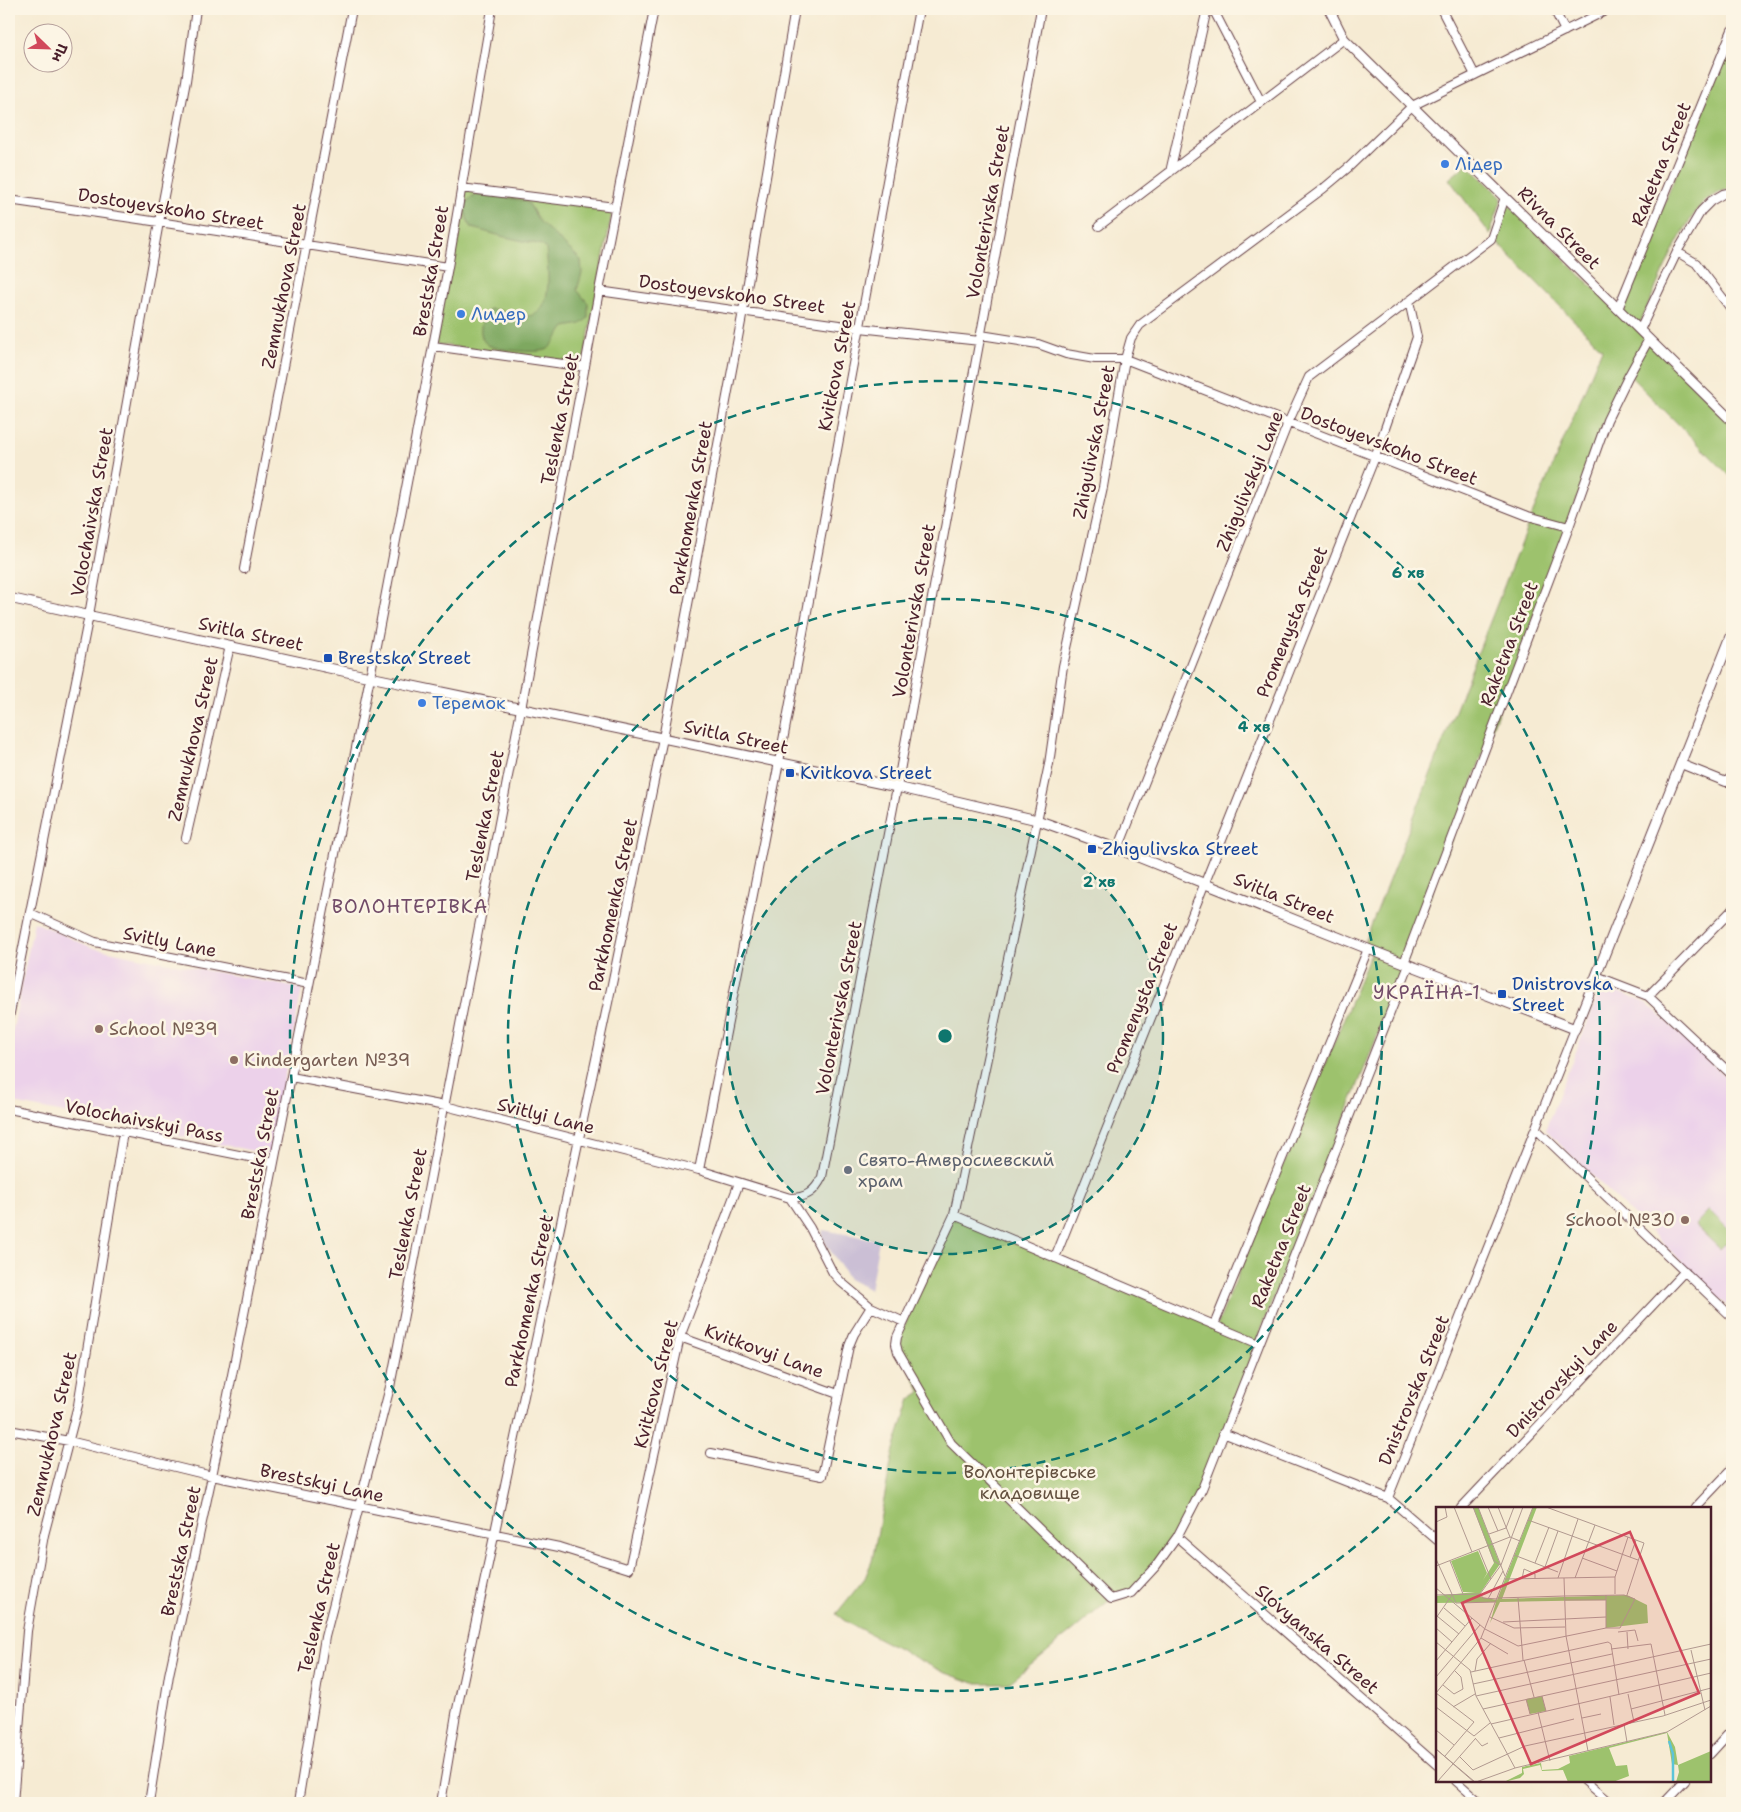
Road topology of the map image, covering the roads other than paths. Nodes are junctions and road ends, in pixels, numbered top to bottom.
1 (196, 9) edge
2 (352, 9) edge
3 (492, 9) edge
4 (654, 9) edge
5 (795, 9) edge
6 (919, 9) edge
7 (1040, 9) edge
8 (1208, 9) edge
9 (1213, 9) edge
10 (1329, 9) edge
11 (1441, 9) edge
12 (1554, 9) edge
13 (1609, 9) edge
14 (1565, 30) junction
15 (1732, 30) edge
16 (1344, 39) junction
17 (1475, 75) junction
18 (1261, 102) junction
19 (1412, 106) junction
20 (1170, 172) junction
21 (462, 188) junction
22 (1732, 192) edge
23 (1505, 197) junction
24 (9, 200) edge
25 (615, 207) junction
26 (159, 222) junction
27 (1099, 226) dead end
28 (307, 245) junction
29 (1677, 252) junction
30 (448, 267) junction
31 (599, 290) junction
32 (1409, 301) junction
33 (1618, 309) junction
34 (1732, 310) edge
35 (743, 311) junction
36 (860, 328) junction
37 (1640, 330) junction
38 (980, 338) junction
39 (1649, 339) junction
40 (433, 346) junction
41 (1125, 359) junction
42 (585, 367) junction
43 (1732, 421) edge
44 (1288, 423) junction
45 (1375, 456) junction
46 (1569, 527) junction
47 (244, 569) dead end
48 (9, 598) edge
49 (89, 615) junction
50 (1732, 634) edge
51 (1730, 645) edge
52 (230, 646) junction
53 (370, 677) junction
54 (521, 708) junction
55 (663, 738) junction
56 (778, 762) junction
57 (1681, 764) junction
58 (1732, 776) edge
59 (897, 787) junction
60 (1036, 820) junction
61 (186, 838) dead end
62 (1118, 849) junction
63 (1204, 883) junction
64 (1732, 910) edge
65 (30, 913) junction
66 (1368, 949) junction
67 (1406, 964) junction
68 (1596, 976) junction
69 (309, 984) junction
70 (1648, 996) junction
71 (10, 1008) edge
72 (9, 1018) edge
73 (1576, 1029) junction
74 (1732, 1076) edge
75 (291, 1077) junction
76 (445, 1106) junction
77 (9, 1109) edge
78 (1536, 1129) junction
79 (123, 1132) junction
80 (579, 1140) junction
81 (274, 1162) junction
82 (699, 1170) junction
83 (739, 1183) junction
84 (790, 1198) junction
85 (954, 1214) junction
86 (1055, 1258) junction
87 (1685, 1271) junction
88 (871, 1307) junction
89 (1732, 1317) edge
90 (904, 1322) junction
91 (1214, 1325) junction
92 (680, 1337) junction
93 (1258, 1344) junction
94 (838, 1394) junction
95 (9, 1430) edge
96 (1223, 1433) junction
97 (69, 1441) junction
98 (711, 1453) dead end
99 (1732, 1469) edge
100 (212, 1476) junction
101 (1388, 1498) junction
102 (359, 1506) junction
103 (1462, 1507) edge
104 (1696, 1507) edge
105 (495, 1534) junction
106 (1177, 1537) junction
107 (1436, 1537) edge
108 (629, 1569) joint
109 (1732, 1730) edge
110 (1711, 1753) edge
111 (1436, 1764) edge
112 (1457, 1782) edge
113 (1586, 1782) edge
114 (1684, 1782) edge
115 (13, 1803) edge
116 (149, 1803) edge
117 (298, 1803) edge
118 (441, 1803) edge
119 (1481, 1803) edge
120 (1611, 1803) edge
121 (1664, 1803) edge

1 - 26 street, Volochaivska Street
2 - 28 street, Zemnukhova Street
3 - 21 street, Brestska Street
4 - 25 street, Teslenka Street
5 - 35 street, Parkhomenka Street
6 - 36 street, Kvitkova Street
7 - 38 street, Volonterivska Street
8 - 20 street
9 - 18 street
10 - 16 street, Rivna Street
11 - 17 street
12 - 14 street
13 - 14 street, Zhigulivska Street
14 - 17 street, Zhigulivska Street
15 - 33 street, Raketna Street
16 - 18 street
16 - 19 street, Rivna Street
17 - 19 street, Zhigulivska Street
18 - 20 street
19 - 23 street, Rivna Street
19 - 41 street, Zhigulivska Street
20 - 27 street
21 - 25 street
21 - 30 street, Brestska Street
22 - 29 street
23 - 32 street, Zhigulivskyi Lane
23 - 33 street, Rivna Street
24 - 26 street, Dostoyevskoho Street
25 - 31 street, Teslenka Street
26 - 28 street, Dostoyevskoho Street
26 - 49 street, Volochaivska Street
28 - 30 street, Dostoyevskoho Street
28 - 47 street, Zemnukhova Street
29 - 34 street
29 - 37 street
30 - 40 street, Brestska Street
31 - 35 street, Dostoyevskoho Street
31 - 42 street, Teslenka Street
32 - 44 street, Zhigulivskyi Lane
32 - 45 street, Promenysta Street
33 - 37 street, Rivna Street
35 - 36 street, Dostoyevskoho Street
35 - 55 street, Parkhomenka Street
36 - 38 street, Dostoyevskoho Street
36 - 56 street, Kvitkova Street
37 - 39 street, Rivna Street
38 - 41 street, Dostoyevskoho Street
38 - 59 street, Volonterivska Street
39 - 43 street, Rivna Street
39 - 46 street, Raketna Street
40 - 42 street
40 - 53 street, Brestska Street
41 - 44 street, Dostoyevskoho Street
41 - 60 street, Zhigulivska Street
42 - 54 street, Teslenka Street
44 - 45 street, Dostoyevskoho Street
44 - 62 street, Zhigulivskyi Lane
45 - 46 street, Dostoyevskoho Street
45 - 63 street, Promenysta Street
46 - 67 street, Raketna Street
48 - 49 street, Svitla Street
49 - 52 street, Svitla Street
49 - 65 street, Volochaivska Street
50 - 51 street, Dnistrovska Street
51 - 57 street, Dnistrovska Street
52 - 53 street, Svitla Street
52 - 61 street, Zemnukhova Street
53 - 54 street, Svitla Street
53 - 69 street, Brestska Street
54 - 55 street, Svitla Street
54 - 76 street, Teslenka Street
55 - 56 street, Svitla Street
55 - 80 street, Parkhomenka Street
56 - 59 street, Svitla Street
56 - 82 street, Kvitkova Street
57 - 58 street
57 - 68 street, Dnistrovska Street
59 - 60 street, Svitla Street
59 - 84 street, Volonterivska Street
60 - 62 street, Svitla Street
60 - 85 street, Zhigulivska Street
62 - 63 street, Svitla Street
63 - 66 street, Svitla Street
63 - 86 street, Promenysta Street
64 - 70 street
65 - 69 street, Svitly Lane
65 - 71 street, Volochaivska Street
66 - 67 street, Svitla Street
66 - 91 street, Raketna Street
67 - 73 street, Svitla Street
67 - 93 street, Raketna Street
68 - 70 street
68 - 73 street, Dnistrovska Street
69 - 75 street, Brestska Street
70 - 74 street
71 - 72 street, Volochaivska Street
73 - 78 street, Dnistrovska Street
75 - 76 street, Svitlyi Lane
75 - 81 street, Brestska Street
76 - 80 street, Svitlyi Lane
76 - 102 street, Teslenka Street
77 - 79 street, Volochaivskyi Pass
78 - 87 street
78 - 101 street, Dnistrovska Street
79 - 81 street, Volochaivskyi Pass
79 - 97 street, Zemnukhova Street
80 - 82 street, Svitlyi Lane
80 - 105 street, Parkhomenka Street
81 - 100 street, Brestska Street
82 - 83 street, Svitlyi Lane
83 - 84 street, Svitlyi Lane
83 - 92 street, Kvitkova Street
84 - 88 street
85 - 86 street
85 - 90 street, Zhigulivska Street
86 - 91 street
87 - 89 street
87 - 103 street, Dnistrovskyi Lane
88 - 90 street
88 - 94 street
90 - 106 street, Raketna Street
91 - 93 street
92 - 94 street, Kvitkovyi Lane
92 - 108 street, Kvitkova Street
93 - 96 street, Raketna Street
94 - 98 street
95 - 97 street, Brestskyi Lane
96 - 101 street
96 - 106 street, Raketna Street
97 - 100 street, Brestskyi Lane
97 - 115 street, Zemnukhova Street
99 - 104 street
100 - 102 street, Brestskyi Lane
100 - 116 street, Brestska Street
101 - 107 street
102 - 105 street, Brestskyi Lane
102 - 117 street, Teslenka Street
105 - 108 street, Brestskyi Lane
105 - 118 street, Parkhomenka Street
106 - 111 street, Slovyanska Street
109 - 110 street
112 - 119 street
113 - 120 street
114 - 121 street

